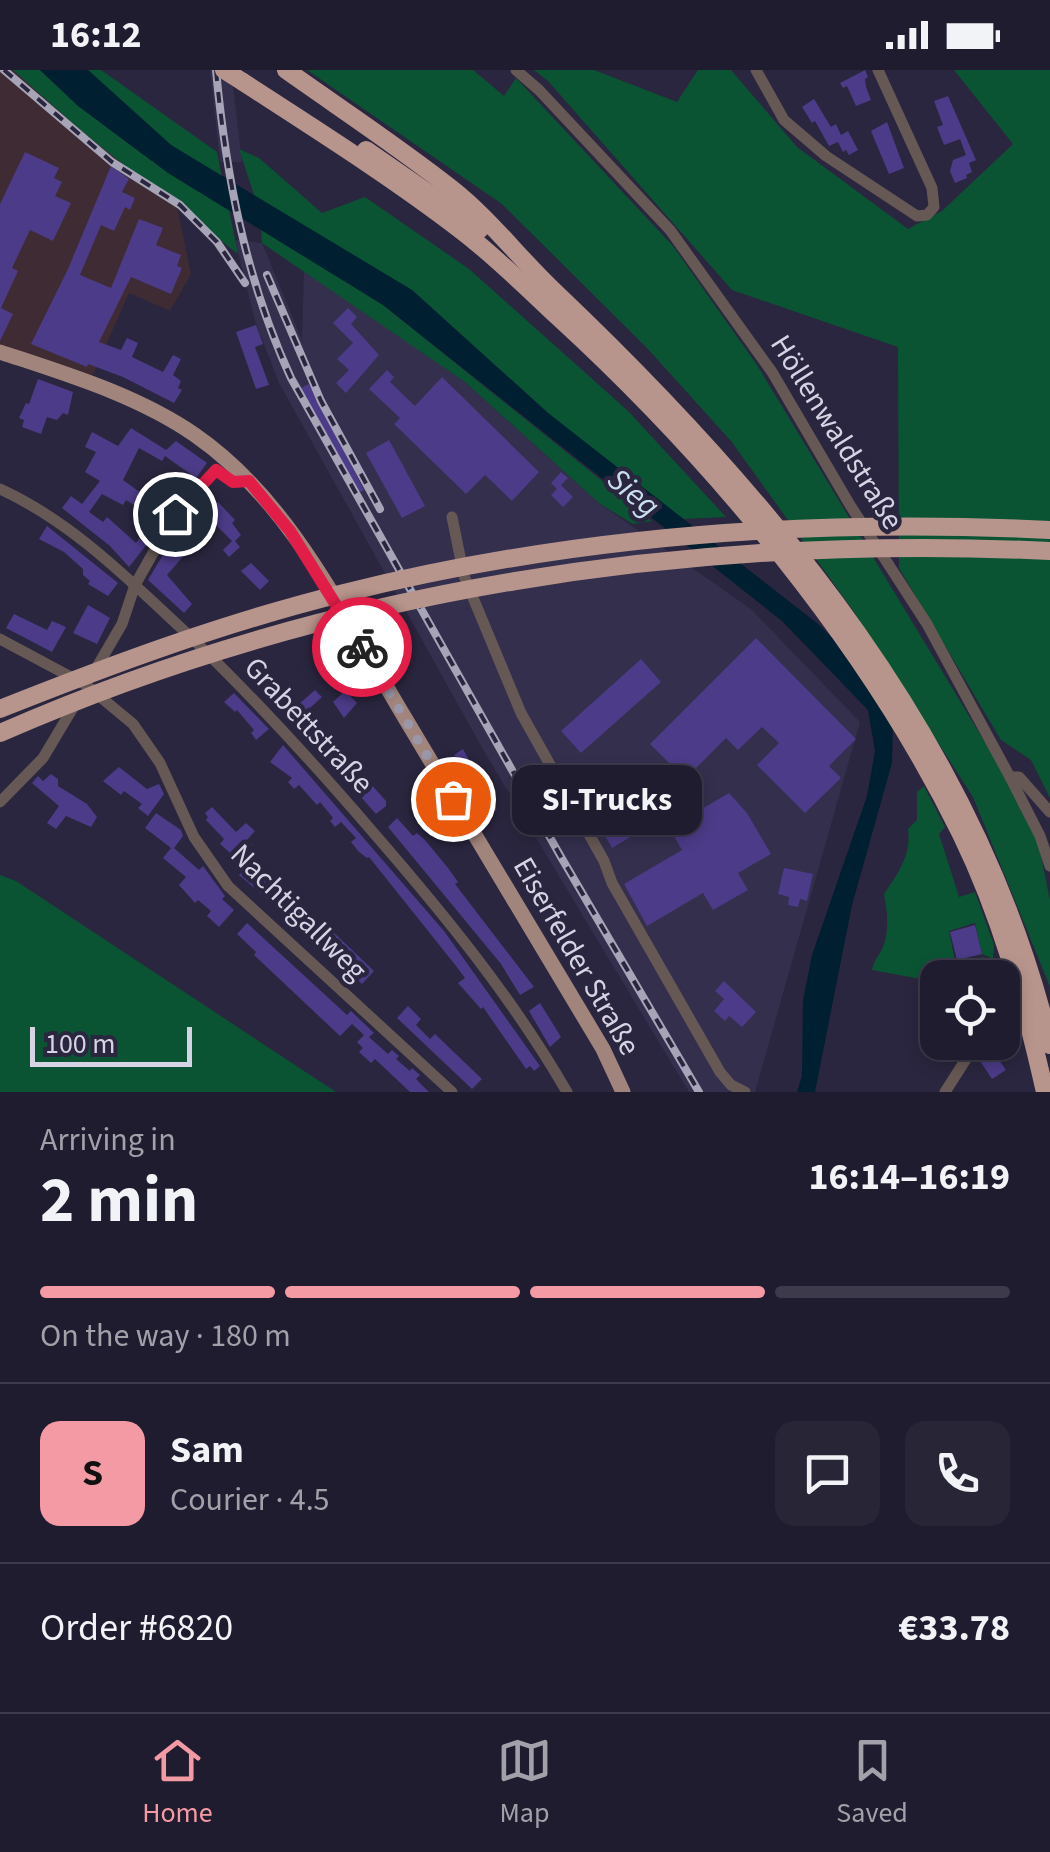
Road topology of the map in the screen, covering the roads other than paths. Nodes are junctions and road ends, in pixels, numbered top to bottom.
1 (224, 70) edge
2 (286, 70) edge
3 (516, 70) edge
4 (756, 70) edge
5 (878, 70) edge
6 (246, 75) edge
7 (520, 259) junction
8 (0, 352) edge
9 (249, 481) junction
10 (0, 489) edge
11 (452, 517) dead end
12 (1050, 530) edge
13 (1050, 551) edge
14 (134, 584) junction
15 (0, 639) edge
16 (86, 685) junction
17 (0, 709) edge
18 (0, 733) edge
19 (1010, 777) junction
20 (942, 779) junction
21 (0, 802) edge
22 (1050, 812) edge
23 (1050, 866) edge
24 (1050, 1045) edge
25 (965, 1060) edge
26 (452, 1092) edge
27 (567, 1092) edge
28 (623, 1092) edge
29 (745, 1092) edge
30 (944, 1092) edge
31 (1045, 1092) edge

1 - 6 highway, bridge
2 - 7 highway
3 - 19 street, Höllenwaldstraße
4 - 5 street
6 - 7 highway
6 - 20 highway
7 - 20 highway
8 - 9 main road, Eiserfelder Straße
9 - 14 street
9 - 28 main road, Eiserfelder Straße
10 - 14 street, Grabettstraße
11 - 29 street
12 - 17 highway, bridge
13 - 18 highway, bridge
14 - 16 street
14 - 27 street, Grabettstraße
15 - 16 street, Nachtigallweg
16 - 21 street
16 - 26 street, Nachtigallweg
19 - 22 street
19 - 23 street, Höllenwaldstraße
20 - 24 highway
20 - 31 highway
25 - 30 street

